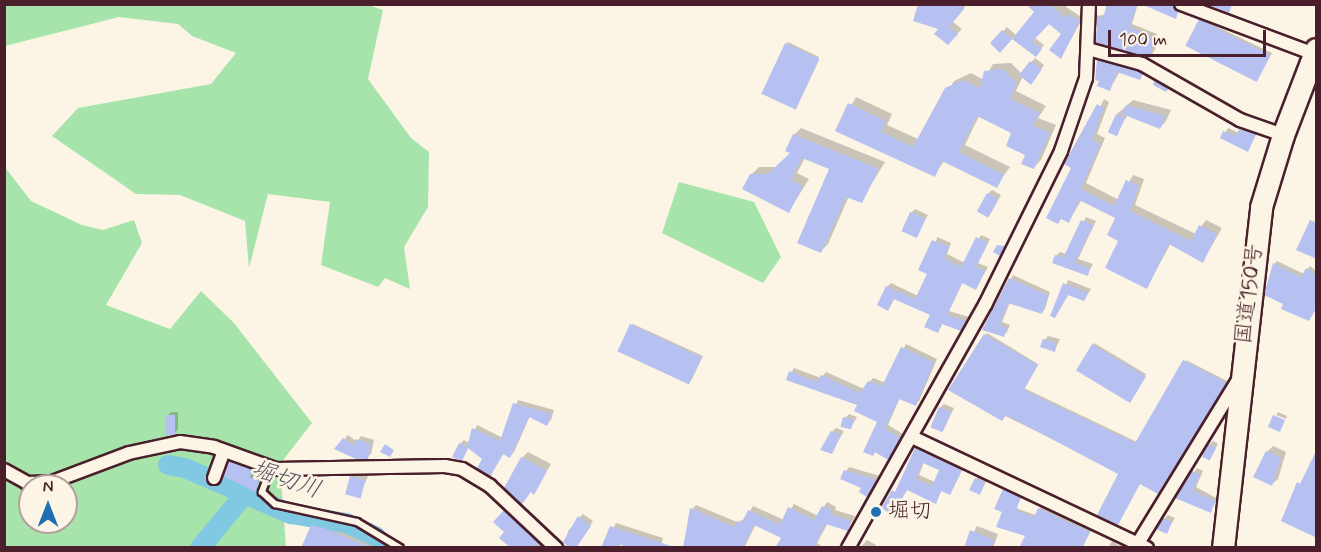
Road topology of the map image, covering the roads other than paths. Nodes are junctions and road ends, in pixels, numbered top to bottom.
1 (1089, 4) edge
2 (1181, 4) edge
3 (1088, 49) junction
4 (1315, 52) edge
5 (1283, 135) junction
6 (1241, 375) junction
7 (912, 436) junction
8 (224, 451) junction
9 (271, 467) junction
10 (4, 470) edge
11 (214, 478) dead end
12 (1140, 546) edge
13 (400, 548) edge
14 (556, 548) edge
15 (848, 548) edge
16 (1223, 548) edge

1 - 3 street
2 - 4 street
3 - 5 street
3 - 7 street
4 - 5 highway, 国道150号
5 - 6 highway, 国道150号
6 - 12 street
6 - 16 highway, 国道150号
7 - 12 street
7 - 15 street
8 - 9 street
8 - 10 street
8 - 11 street
9 - 13 lane
9 - 14 street

